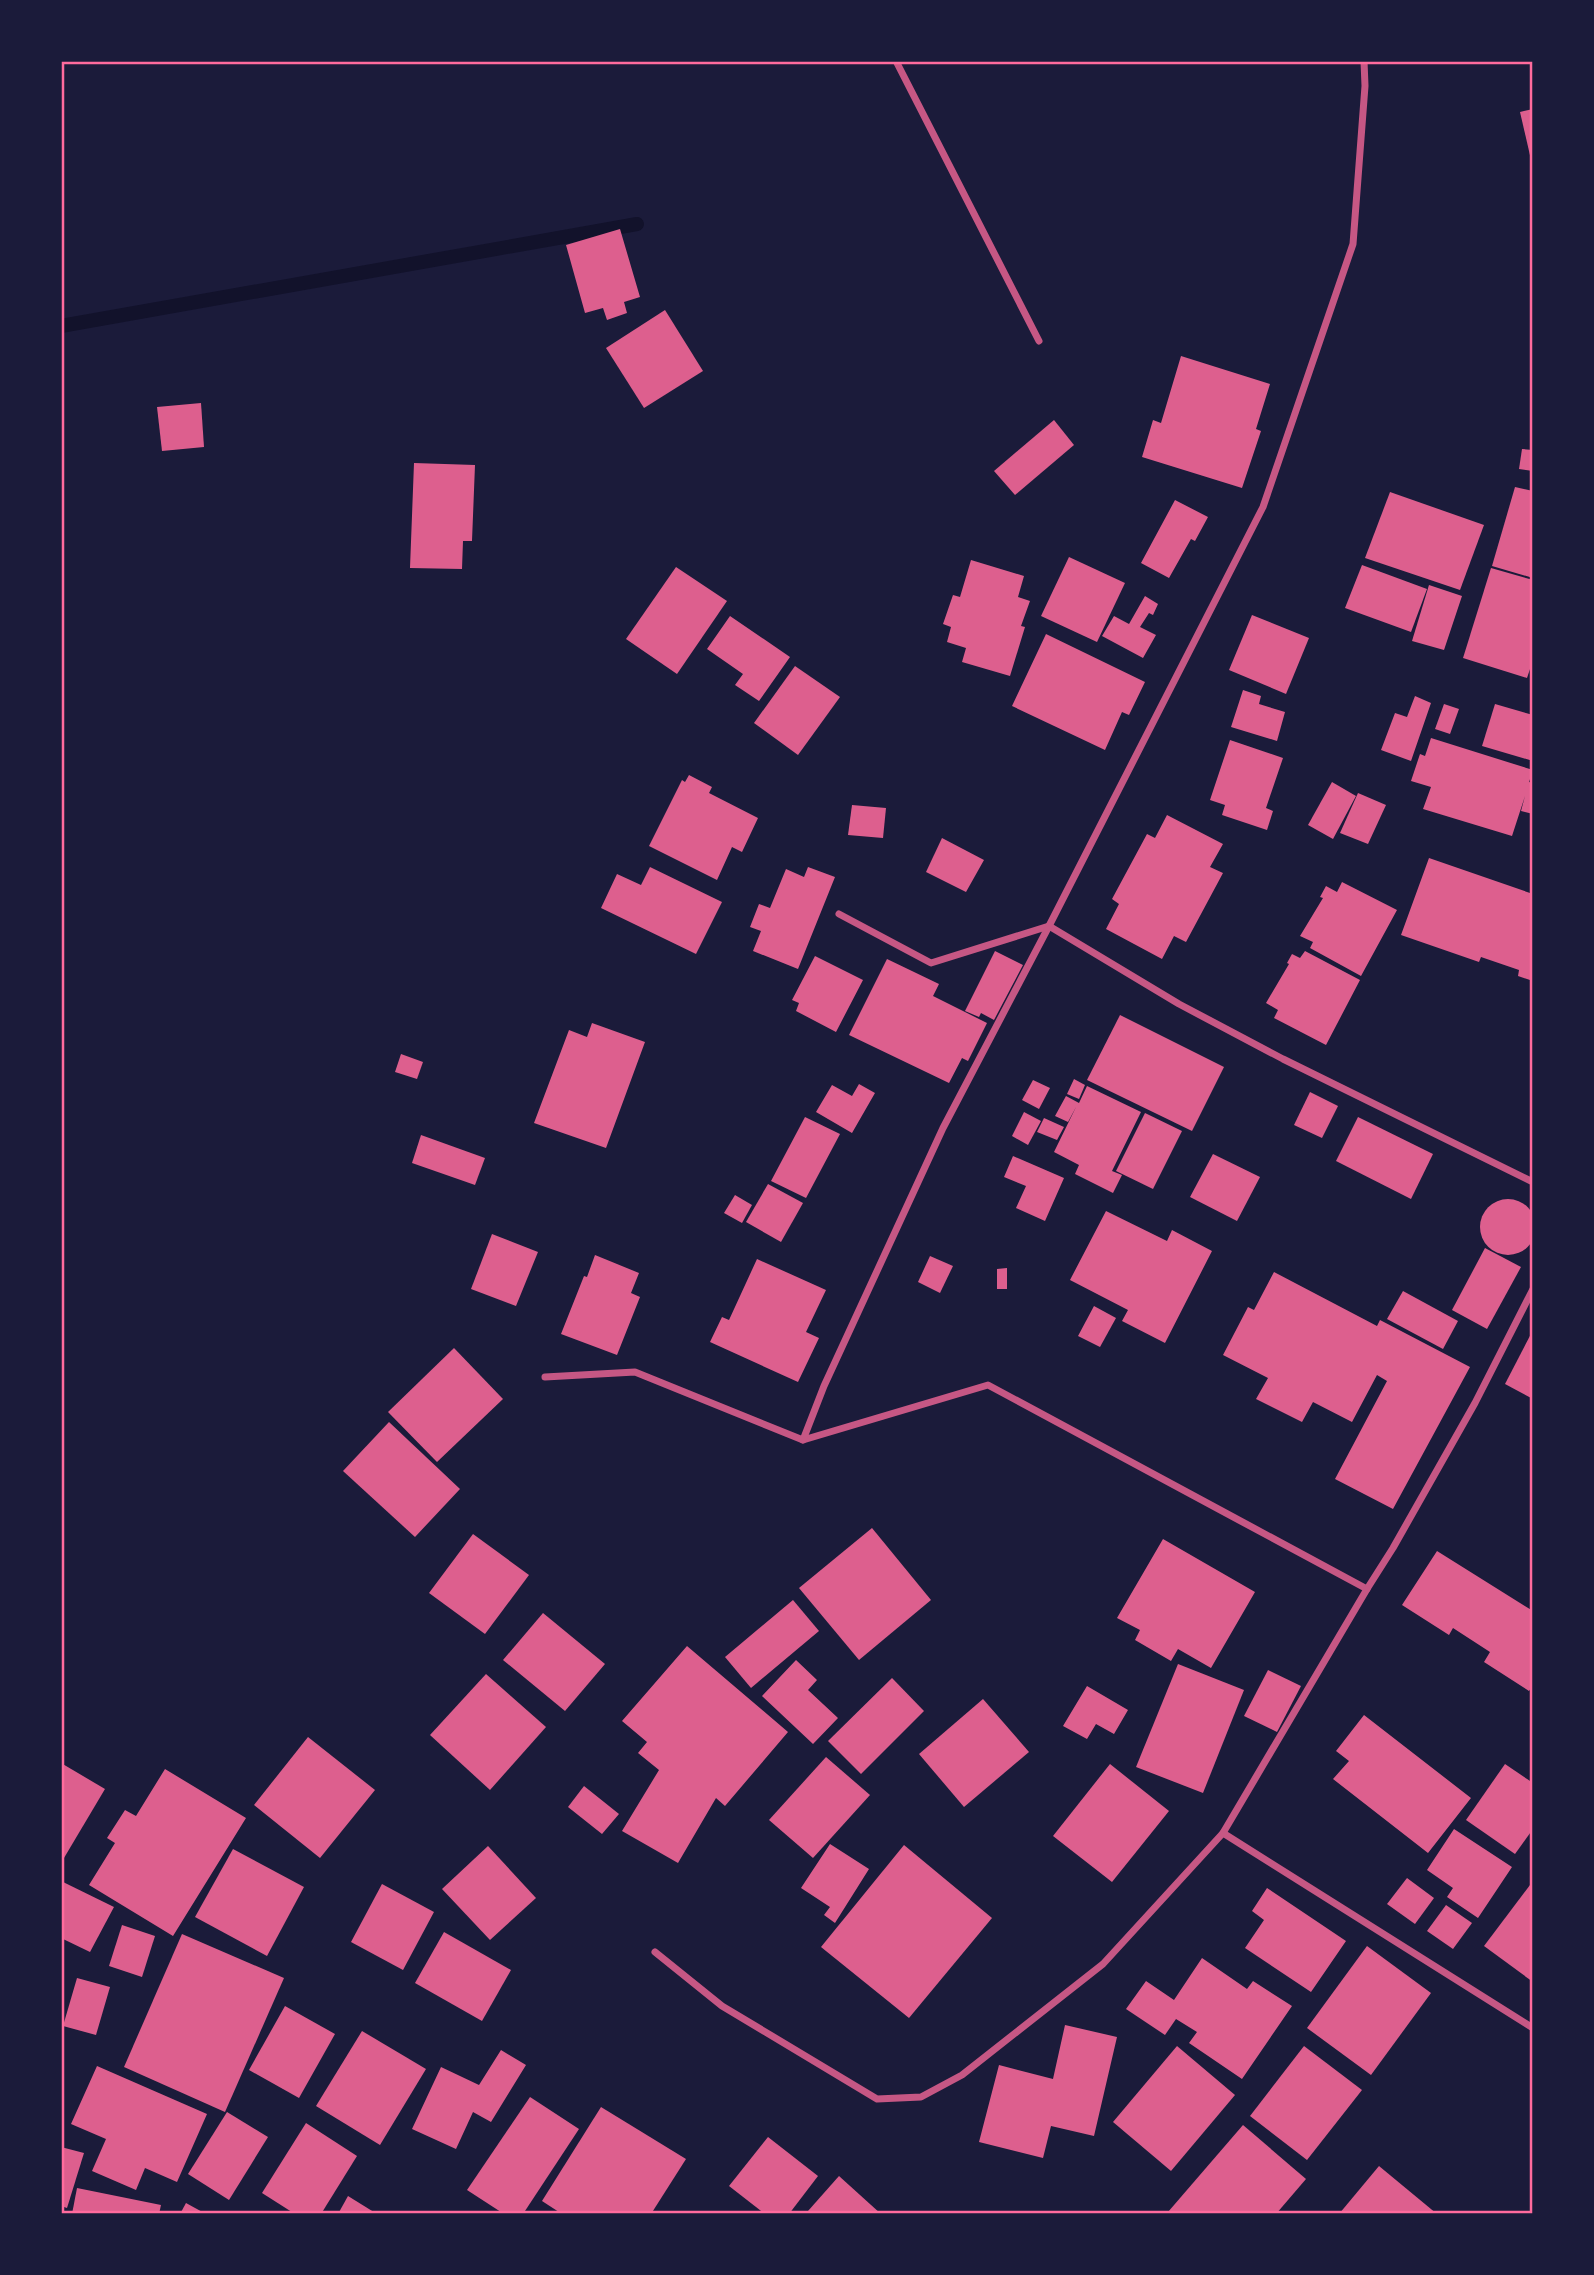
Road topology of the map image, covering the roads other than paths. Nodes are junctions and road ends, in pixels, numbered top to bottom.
1 (896, 61) edge
2 (1364, 61) edge
3 (1039, 341) dead end
4 (839, 914) dead end
5 (1049, 926) junction
6 (1533, 1182) edge
7 (1533, 1289) edge
8 (545, 1377) dead end
9 (803, 1440) junction
10 (1367, 1588) junction
11 (1223, 1833) junction
12 (655, 1952) dead end
13 (1533, 2028) edge

1 - 3 street
2 - 5 street
4 - 5 street
5 - 6 street
5 - 9 street
7 - 10 street
8 - 9 street
9 - 10 street
10 - 11 street
11 - 12 street
11 - 13 street

